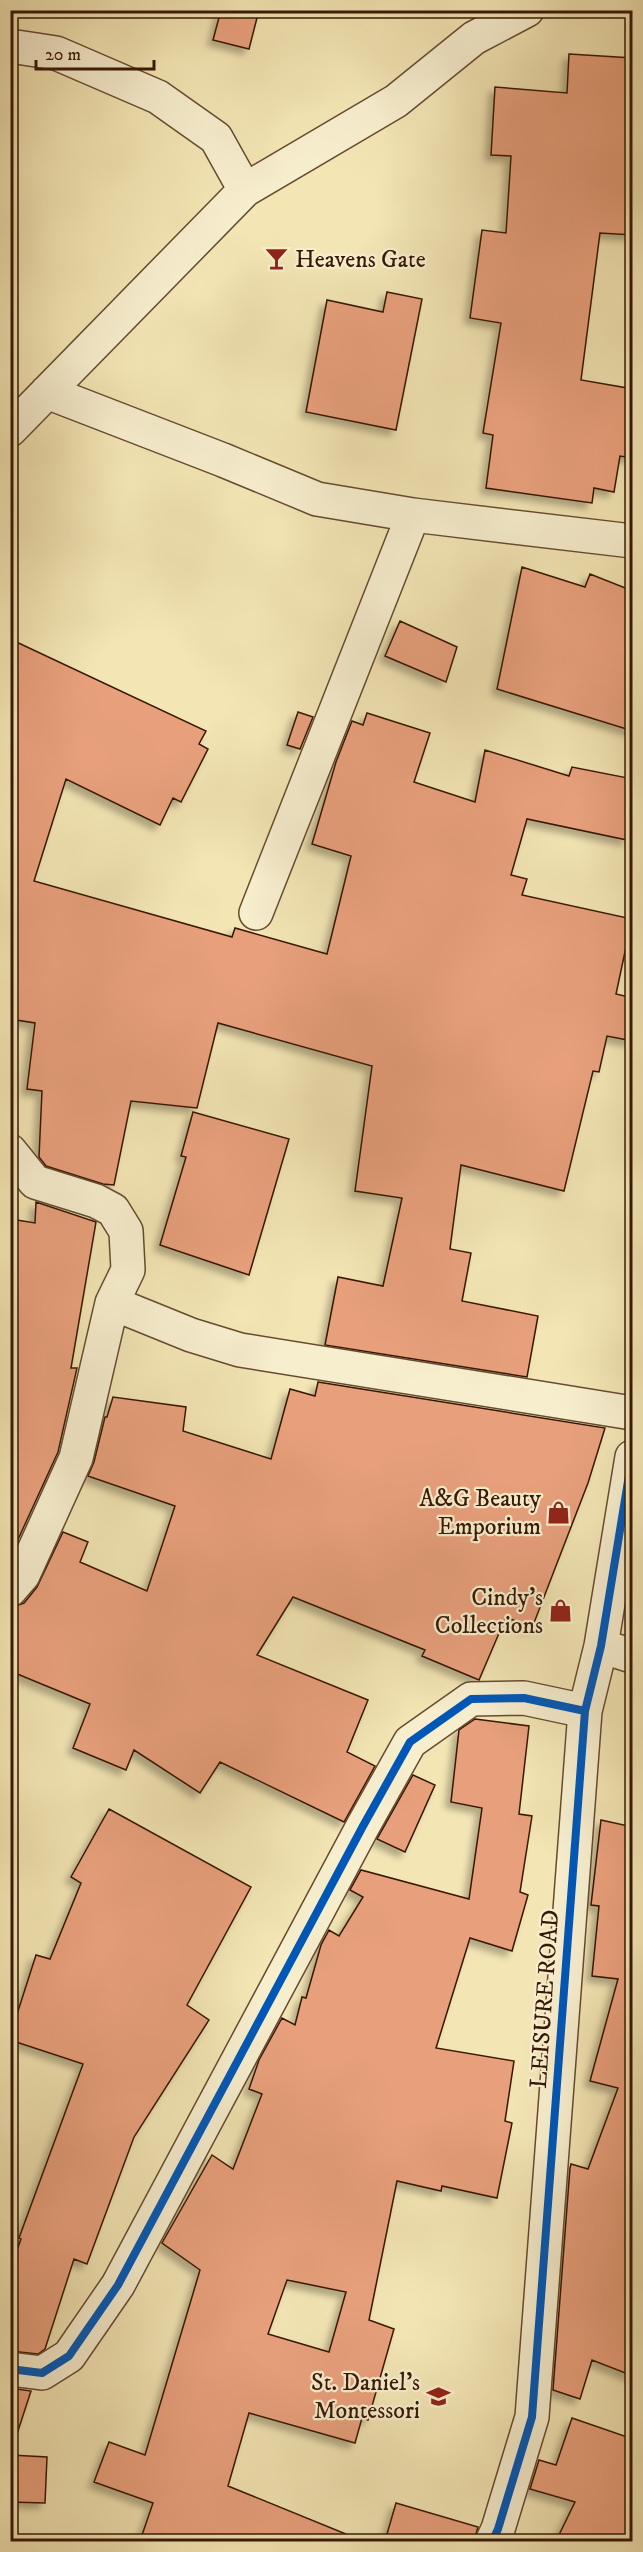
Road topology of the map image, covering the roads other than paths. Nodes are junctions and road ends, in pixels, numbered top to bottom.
1 (527, 10) edge
2 (10, 46) edge
3 (245, 190) junction
4 (47, 392) junction
5 (10, 430) edge
6 (413, 514) junction
7 (633, 541) edge
8 (256, 913) dead end
9 (10, 1151) edge
10 (112, 1304) junction
11 (633, 1413) edge
12 (633, 1457) edge
13 (10, 1590) edge
14 (601, 1646) junction
15 (633, 1656) edge
16 (585, 1711) junction
17 (10, 2370) edge
18 (492, 2541) edge

1 - 3 street
2 - 3 street
3 - 4 street
4 - 5 street
4 - 6 street
6 - 7 street
6 - 8 street
9 - 10 street
10 - 11 street
10 - 13 street
12 - 14 street, LEISURE ROAD
14 - 15 street
14 - 16 street, LEISURE ROAD
16 - 17 street
16 - 18 street, LEISURE ROAD

